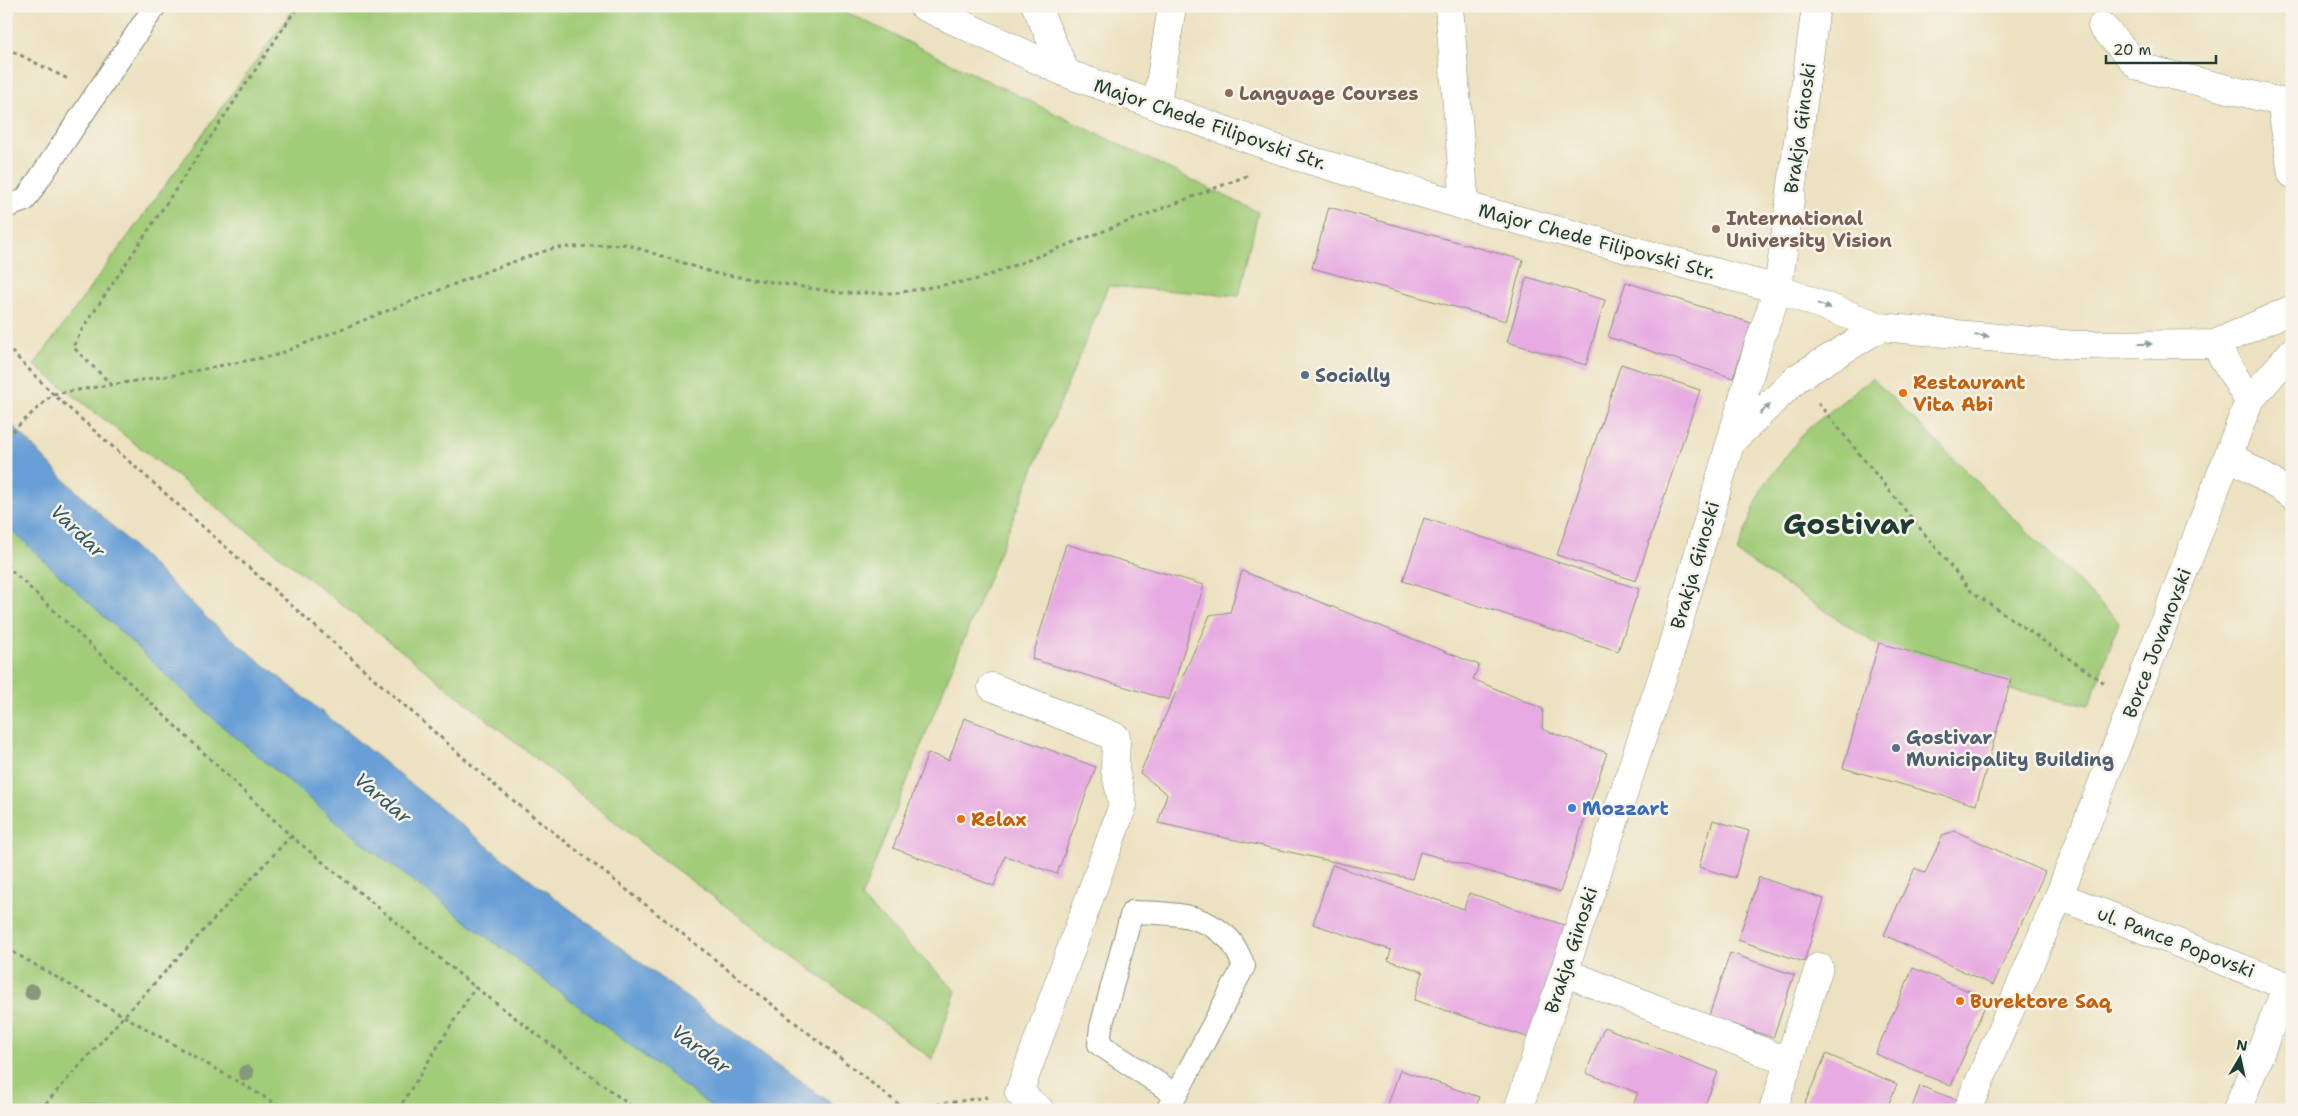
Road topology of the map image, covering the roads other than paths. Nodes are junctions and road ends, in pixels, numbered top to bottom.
1 (155, 6) edge
2 (923, 6) edge
3 (1036, 6) edge
4 (1172, 6) edge
5 (1449, 6) edge
6 (1816, 6) edge
7 (2102, 26) dead end
8 (1066, 72) junction
9 (1157, 104) junction
10 (2292, 174) edge
11 (1465, 206) junction
12 (6, 207) edge
13 (1778, 289) junction
14 (2292, 309) edge
15 (1881, 326) junction
16 (2215, 344) junction
17 (2292, 352) edge
18 (2249, 401) junction
19 (1730, 443) junction
20 (2229, 455) junction
21 (2292, 495) edge
22 (992, 687) dead end
23 (2059, 896) junction
24 (1819, 967) dead end
25 (1564, 972) junction
26 (2289, 987) edge
27 (1789, 1062) junction
28 (1171, 1102) edge
29 (1040, 1110) edge
30 (1518, 1110) edge
31 (1773, 1110) edge
32 (1967, 1110) edge
33 (2237, 1110) edge

1 - 12 lane
2 - 8 street, Major Chede Filipovski Str.
3 - 8 street
4 - 9 street
5 - 11 street
6 - 13 street, Brakja Ginoski
7 - 10 street
8 - 9 street, Major Chede Filipovski Str.
9 - 11 street, Major Chede Filipovski Str.
11 - 13 street, Major Chede Filipovski Str.
13 -> 15 street, Major Chede Filipovski Str.
13 - 19 street, Brakja Ginoski
14 - 16 street, Major Chede Filipovski Str.
15 -> 16 street, Major Chede Filipovski Str.
19 -> 15 street
16 - 18 street
17 - 18 street, Borce Jovanovski
18 - 20 street, Borce Jovanovski
19 - 25 street, Brakja Ginoski
20 - 21 street
20 - 23 street, Borce Jovanovski
22 - 29 street
23 - 26 street, ul. Pance Popovski
23 - 32 street, Borce Jovanovski
24 - 27 street
25 - 27 street
25 - 30 street, Brakja Ginoski
26 - 33 street
27 - 31 street
28 - 28 lane

